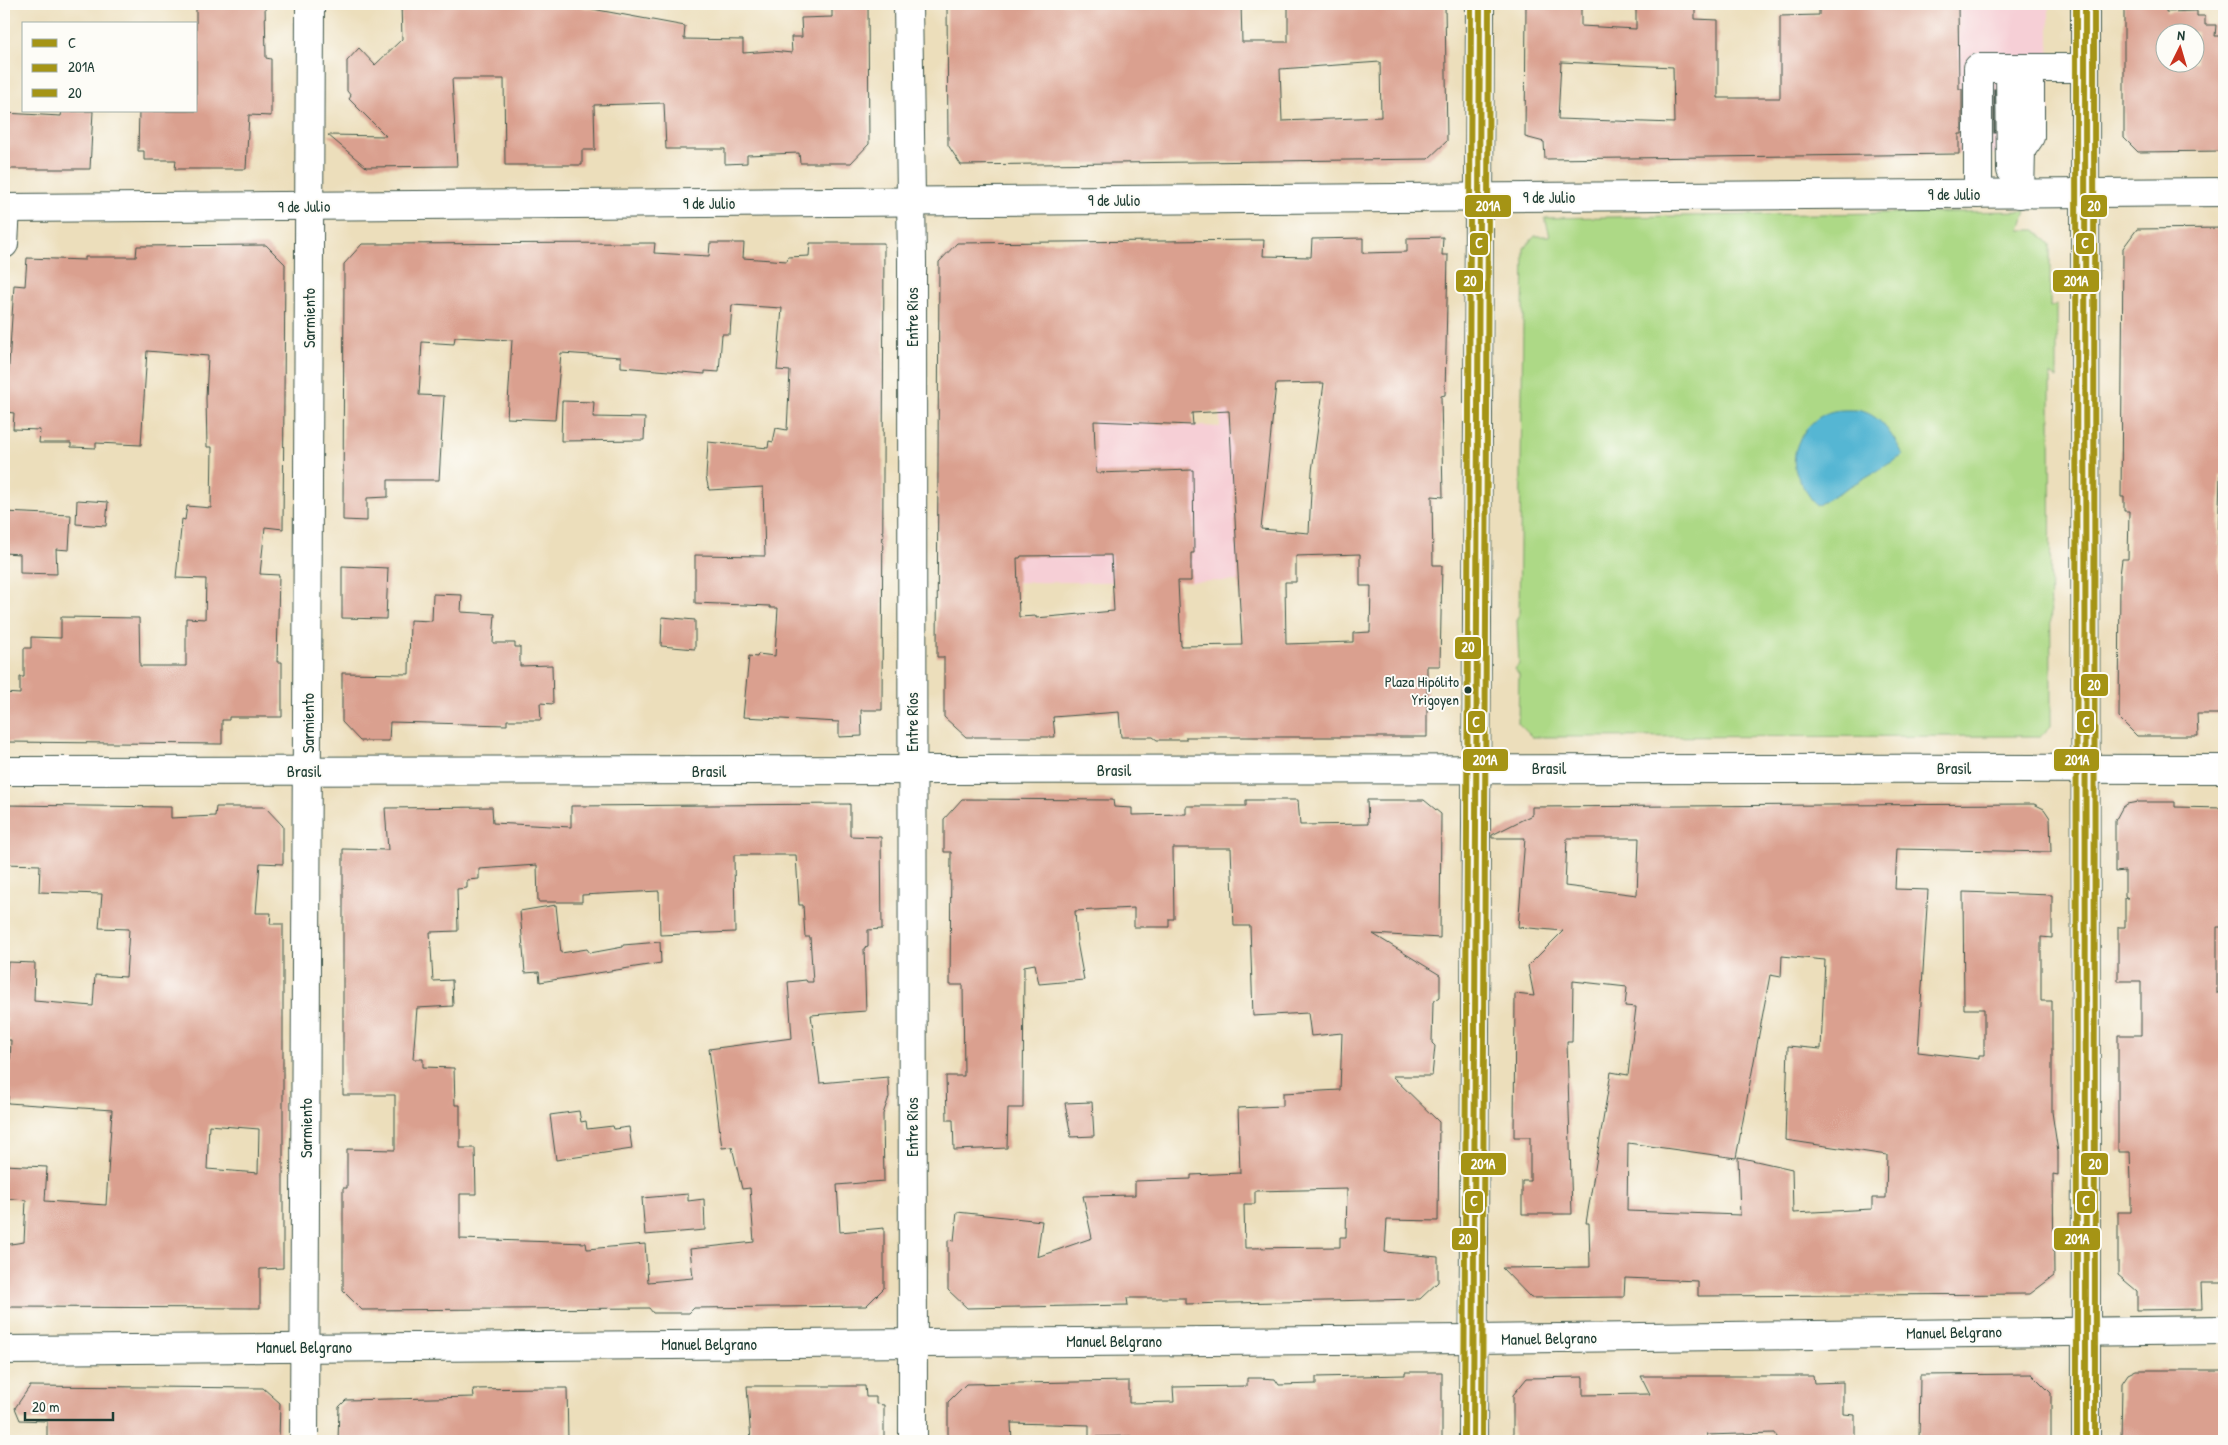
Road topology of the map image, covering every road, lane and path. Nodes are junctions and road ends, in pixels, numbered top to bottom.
1 (310, 4) edge
2 (908, 4) edge
3 (1480, 4) edge
4 (2086, 4) edge
5 (2012, 68) junction
6 (2086, 68) junction
7 (2224, 192) edge
8 (2086, 193) junction
9 (1978, 194) junction
10 (2016, 194) junction
11 (1479, 198) junction
12 (910, 202) junction
13 (310, 206) junction
14 (5, 208) edge
15 (4, 244) edge
16 (1476, 768) junction
17 (2086, 768) junction
18 (2224, 768) edge
19 (4, 771) edge
20 (308, 771) junction
21 (912, 771) junction
22 (2086, 1330) junction
23 (2224, 1330) edge
24 (1474, 1338) junction
25 (912, 1343) junction
26 (306, 1347) junction
27 (4, 1350) edge
28 (304, 1441) edge
29 (913, 1441) edge
30 (1473, 1441) edge
31 (2086, 1441) edge

1 - 13 street, Sarmiento
2 - 12 street, Entre Ríos
3 - 11 street
4 - 6 street
5 - 6 street
5 - 9 street
5 - 10 street
5 - 10 street
6 - 8 street
7 - 8 street, 9 de Julio
8 - 10 street, 9 de Julio
8 - 17 street
9 - 10 street, 9 de Julio
9 - 11 street, 9 de Julio
11 - 12 street, 9 de Julio
11 - 16 street
12 - 13 street, 9 de Julio
12 - 21 street, Entre Ríos
13 - 14 street, 9 de Julio
13 - 20 street, Sarmiento
14 - 15 street
16 - 17 street, Brasil
16 - 21 street, Brasil
16 - 24 street
17 - 18 street, Brasil
17 - 22 street
19 - 20 street, Brasil
20 - 21 street, Brasil
20 - 26 street, Sarmiento
21 - 25 street, Entre Ríos
22 - 23 street, Manuel Belgrano
22 - 24 street, Manuel Belgrano
22 - 31 street
24 - 25 street, Manuel Belgrano
24 - 30 street
25 - 26 street, Manuel Belgrano
25 - 29 street, Entre Ríos
26 - 27 street, Manuel Belgrano
26 - 28 street, Sarmiento

